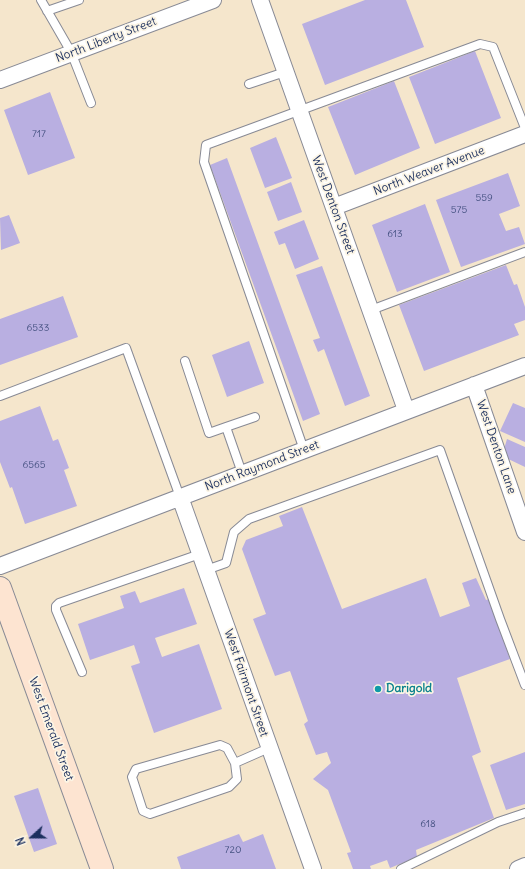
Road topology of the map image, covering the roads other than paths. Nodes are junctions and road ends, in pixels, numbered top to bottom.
1 (41, 0) edge
2 (79, 0) edge
3 (212, 0) edge
4 (260, 0) edge
5 (47, 11) junction
6 (71, 52) junction
7 (286, 72) junction
8 (0, 80) edge
9 (249, 84) dead end
10 (91, 103) dead end
11 (300, 111) junction
12 (525, 128) edge
13 (525, 134) edge
14 (334, 208) junction
15 (525, 252) edge
16 (371, 310) junction
17 (185, 361) dead end
18 (525, 366) edge
19 (474, 385) junction
20 (0, 396) edge
21 (406, 410) junction
22 (255, 417) dead end
23 (226, 427) junction
24 (304, 450) junction
25 (242, 473) junction
26 (180, 497) junction
27 (525, 532) edge
28 (200, 554) junction
29 (0, 566) edge
30 (206, 570) junction
31 (0, 588) edge
32 (82, 672) dead end
33 (525, 685) edge
34 (269, 748) junction
35 (235, 762) junction
36 (525, 813) edge
37 (525, 866) edge
38 (102, 869) edge
39 (313, 869) edge
40 (401, 869) edge
41 (518, 869) edge

1 - 5 lane
2 - 5 lane
3 - 6 street, North Liberty Street
4 - 7 street, West Denton Street
5 - 6 lane
6 - 8 street, North Liberty Street
6 - 10 lane
7 - 9 lane
7 - 11 street, West Denton Street
11 - 12 lane
11 - 14 street, West Denton Street
11 - 24 lane
13 - 14 street, North Weaver Avenue
14 - 16 street, West Denton Street
15 - 16 lane
16 - 21 street, West Denton Street
17 - 23 lane
18 - 19 street, North Raymond Street
19 - 21 street, North Raymond Street
19 - 27 street, West Denton Lane
20 - 26 lane
21 - 24 street, North Raymond Street
22 - 23 lane
23 - 25 lane
24 - 25 street, North Raymond Street
25 - 26 street, North Raymond Street
26 - 28 street, West Fairmont Street
26 - 29 street, North Raymond Street
28 - 30 street, West Fairmont Street
28 - 32 lane
30 - 33 lane
30 - 34 street, West Fairmont Street
31 - 38 main road, West Emerald Street
34 - 35 lane
34 - 39 street, West Fairmont Street
35 - 35 lane
36 - 40 lane
37 - 41 street

